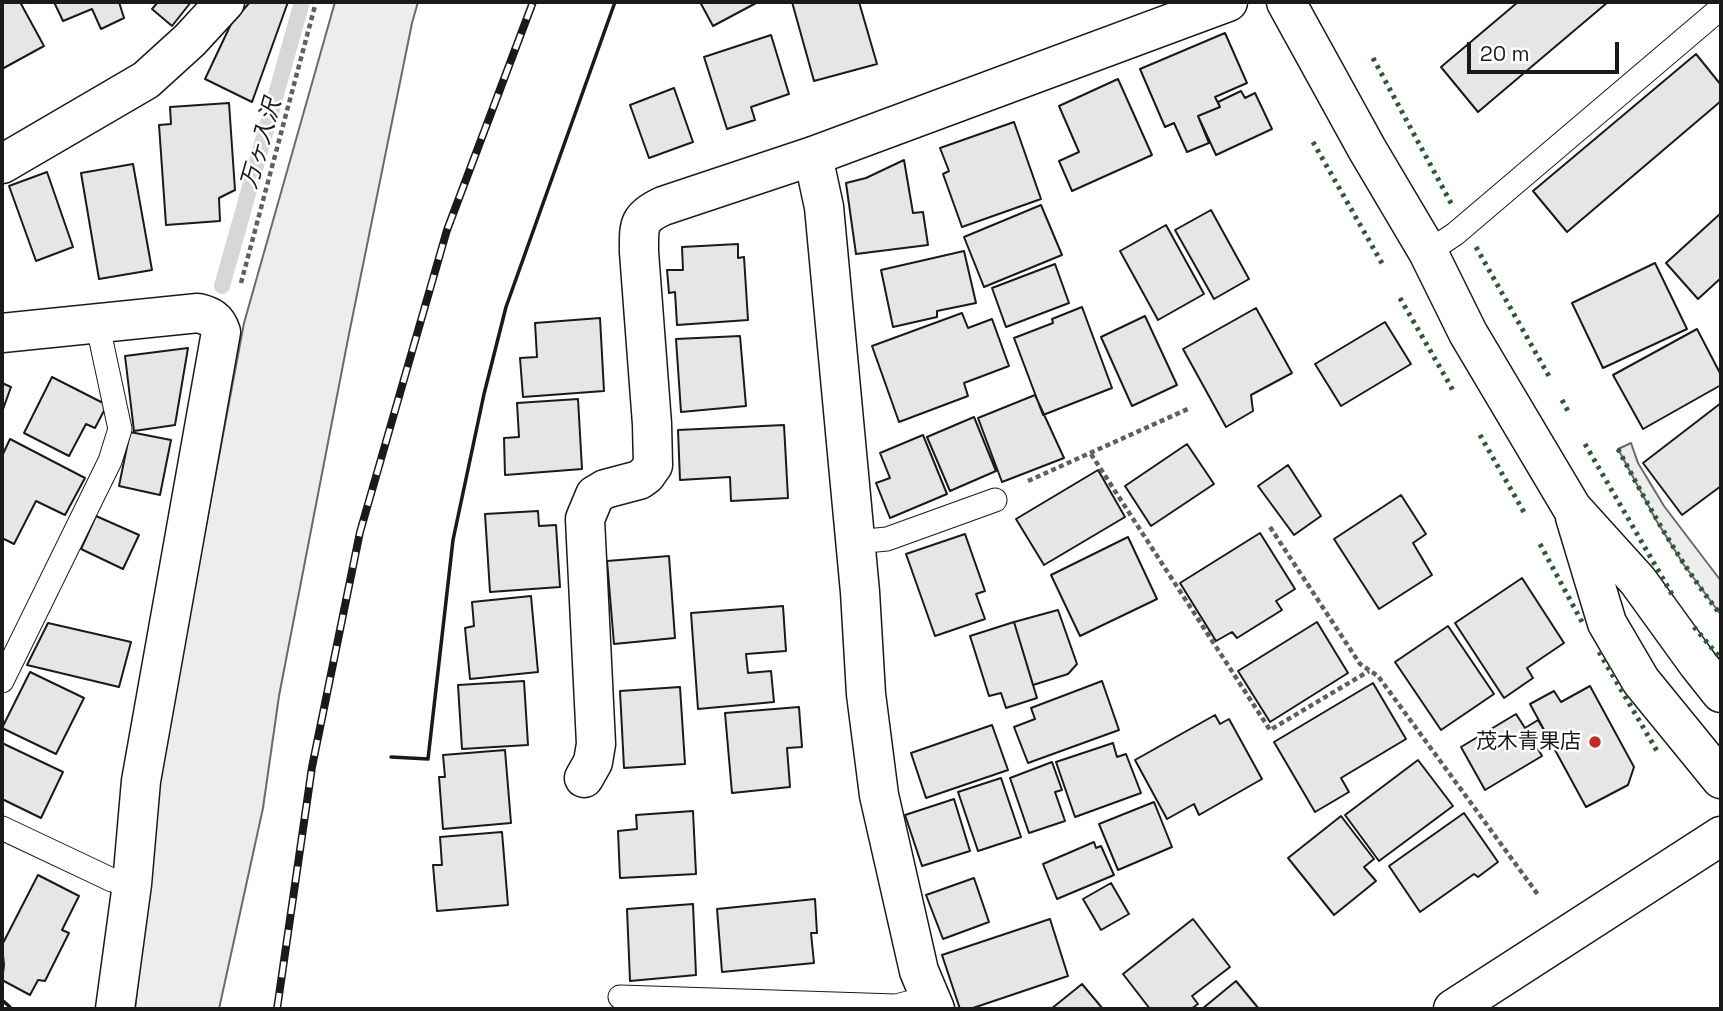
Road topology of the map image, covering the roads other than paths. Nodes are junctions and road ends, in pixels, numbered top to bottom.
1 (225, 2) edge
2 (1228, 2) edge
3 (1286, 2) edge
4 (1721, 10) edge
5 (813, 156) junction
6 (2, 164) edge
7 (1428, 253) junction
8 (97, 322) junction
9 (2, 333) edge
10 (995, 500) road end
11 (1572, 508) junction
12 (855, 542) junction
13 (2, 681) edge
14 (1721, 693) edge
15 (584, 778) dead end
16 (1721, 779) edge
17 (2, 828) edge
18 (1721, 836) edge
19 (132, 884) junction
20 (620, 997) dead end
21 (933, 1003) edge
22 (115, 1009) edge
23 (1453, 1009) edge

1 - 6 street
2 - 5 street
3 - 7 street
4 - 7 lane
5 - 12 street
5 - 15 street
7 - 11 street
8 - 9 street
8 - 13 lane
8 - 19 street
10 - 12 lane
11 - 14 street
11 - 16 street
12 - 21 street
17 - 19 lane
18 - 23 street
19 - 22 street
20 - 21 lane

